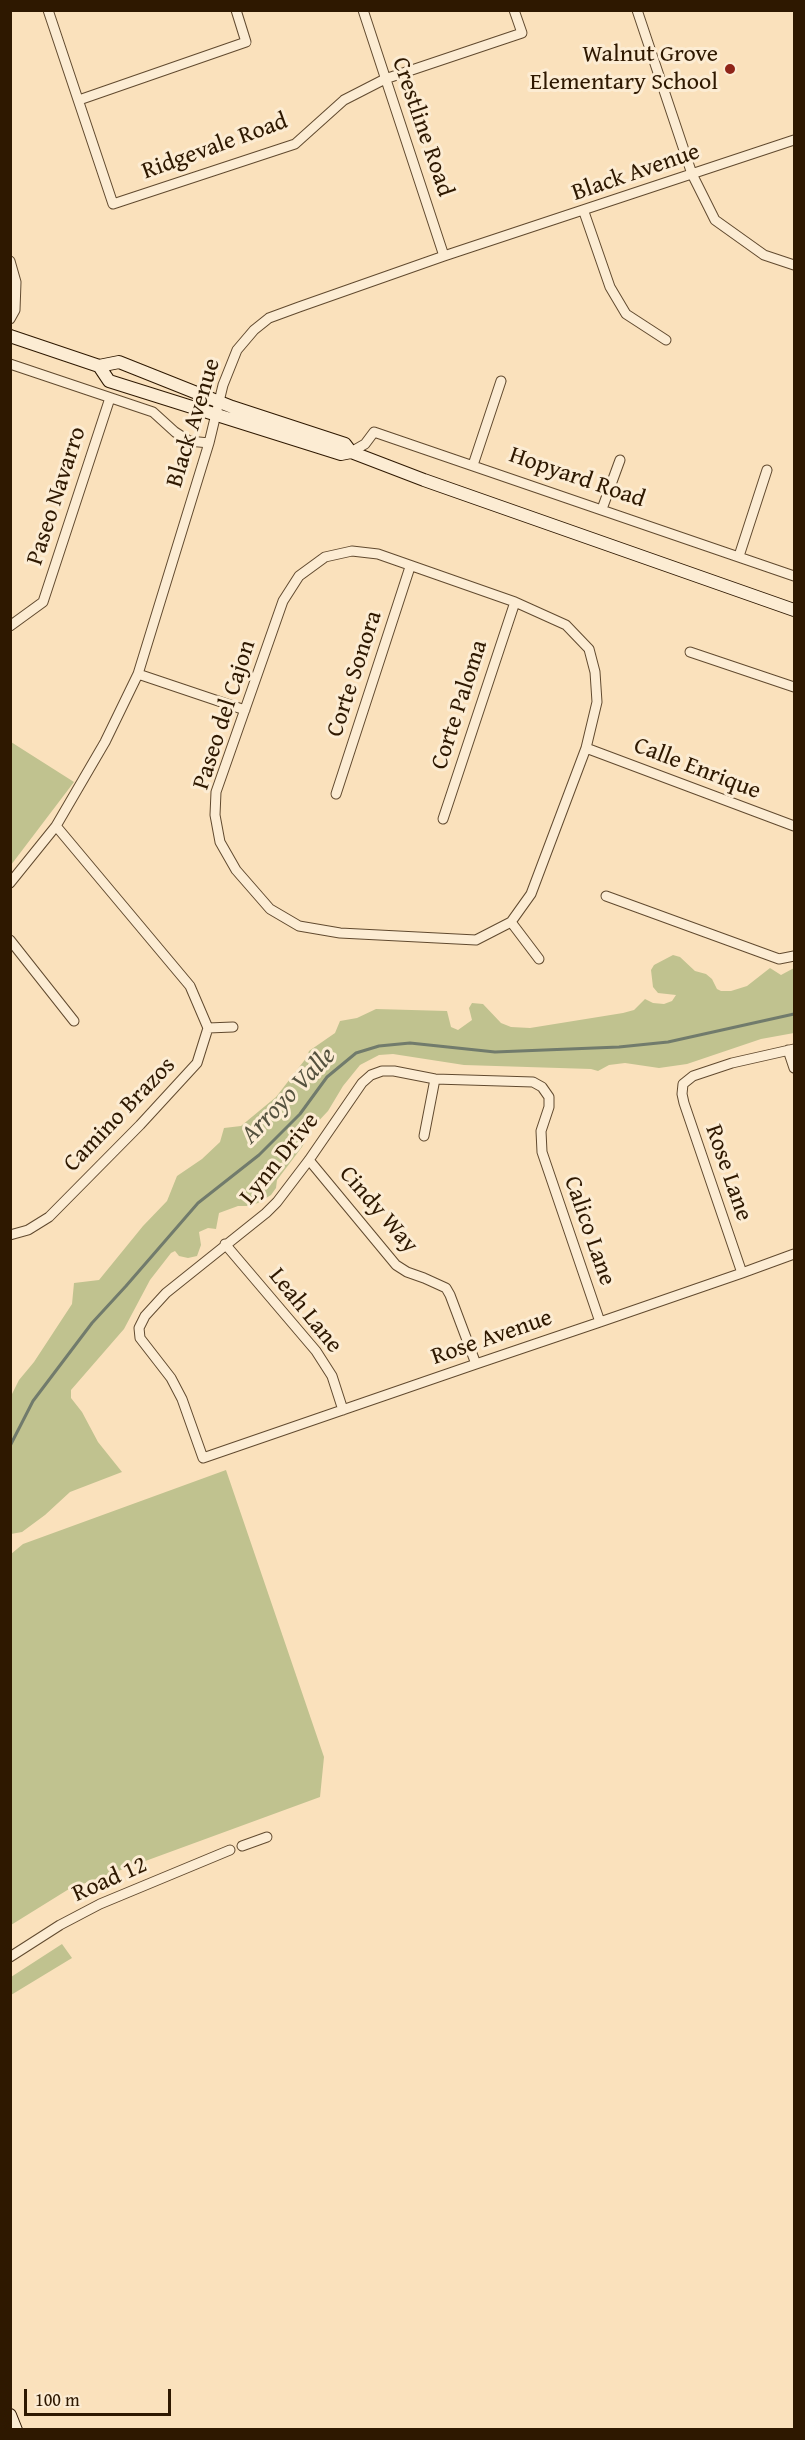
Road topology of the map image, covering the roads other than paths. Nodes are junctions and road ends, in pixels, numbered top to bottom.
1 (48, 10) edge
2 (236, 10) edge
3 (363, 10) edge
4 (514, 10) edge
5 (637, 10) edge
6 (385, 79) junction
7 (78, 100) junction
8 (795, 140) edge
9 (692, 174) junction
10 (584, 212) junction
11 (444, 256) junction
12 (10, 261) edge
13 (795, 265) edge
14 (13, 283) edge
15 (10, 319) edge
16 (10, 336) edge
17 (666, 340) dead end
18 (10, 364) edge
19 (99, 366) junction
20 (501, 381) dead end
21 (110, 398) junction
22 (219, 402) junction
23 (215, 415) junction
24 (209, 442) junction
25 (351, 452) junction
26 (620, 460) dead end
27 (474, 465) junction
28 (767, 470) dead end
29 (602, 509) junction
30 (739, 556) junction
31 (410, 567) junction
32 (795, 576) edge
33 (515, 602) junction
34 (795, 610) edge
35 (10, 626) edge
36 (690, 652) dead end
37 (138, 674) junction
38 (795, 687) edge
39 (245, 710) junction
40 (586, 748) junction
41 (336, 794) dead end
42 (443, 819) dead end
43 (56, 826) junction
44 (795, 826) edge
45 (10, 883) edge
46 (606, 896) dead end
47 (511, 922) junction
48 (10, 940) edge
49 (795, 956) edge
50 (539, 958) dead end
51 (74, 1021) dead end
52 (233, 1027) dead end
53 (208, 1028) junction
54 (791, 1049) edge
55 (795, 1068) edge
56 (435, 1079) junction
57 (424, 1136) dead end
58 (542, 1152) joint
59 (309, 1160) junction
60 (10, 1235) edge
61 (225, 1244) junction
62 (795, 1254) edge
63 (742, 1273) junction
64 (600, 1322) junction
65 (476, 1364) junction
66 (343, 1410) junction
67 (203, 1458) joint
68 (267, 1837) dead end
69 (242, 1846) dead end
70 (230, 1850) dead end
71 (10, 1957) edge
72 (10, 2415) edge
73 (16, 2430) edge

1 - 7 street
2 - 7 street
3 - 6 street, Crestline Road
4 - 6 street, Ridgevale Road
5 - 9 street
6 - 7 street, Ridgevale Road
6 - 11 street, Crestline Road
8 - 9 street, Black Avenue
9 - 10 street, Black Avenue
9 - 13 street
10 - 11 street, Black Avenue
10 - 17 street
11 - 22 street, Black Avenue
12 - 14 street
14 - 15 street
16 - 19 main road
18 - 21 street
19 - 22 main road
19 - 23 main road
20 - 27 street
21 - 24 street
21 - 35 street, Paseo Navarro
22 - 23 street, Black Avenue
22 - 25 main road
23 - 24 street, Black Avenue
23 - 25 main road
24 - 37 street, Black Avenue
25 - 27 street, Hopyard Road
25 - 34 main road
26 - 29 street
27 - 29 street, Hopyard Road
28 - 30 street
29 - 30 street, Hopyard Road
30 - 32 street, Hopyard Road
31 - 33 street, Paseo del Cajon
31 - 39 street, Paseo del Cajon
31 - 41 street, Corte Sonora
33 - 40 street, Paseo del Cajon
33 - 42 street, Corte Paloma
36 - 38 street
37 - 39 street
37 - 43 street, Black Avenue
39 - 47 street, Paseo del Cajon
40 - 44 street, Calle Enrique
40 - 47 street, Paseo del Cajon
43 - 45 street, Black Avenue
43 - 53 street
46 - 49 street
47 - 50 street
48 - 51 street
52 - 53 street
53 - 60 street, Camino Brazos
54 - 55 street
54 - 63 street, Rose Lane
56 - 57 street
56 - 58 street, Lynn Drive
56 - 59 street, Lynn Drive
58 - 64 street, Calico Lane
59 - 61 street, Lynn Drive
59 - 65 street, Cindy Way
61 - 66 street, Leah Lane
61 - 67 street, Lynn Drive
62 - 63 street, Rose Avenue
63 - 64 street, Rose Avenue
64 - 65 street, Rose Avenue
65 - 66 street, Rose Avenue
66 - 67 street, Rose Avenue
68 - 69 street
70 - 71 street, Road 12
72 - 73 main road

